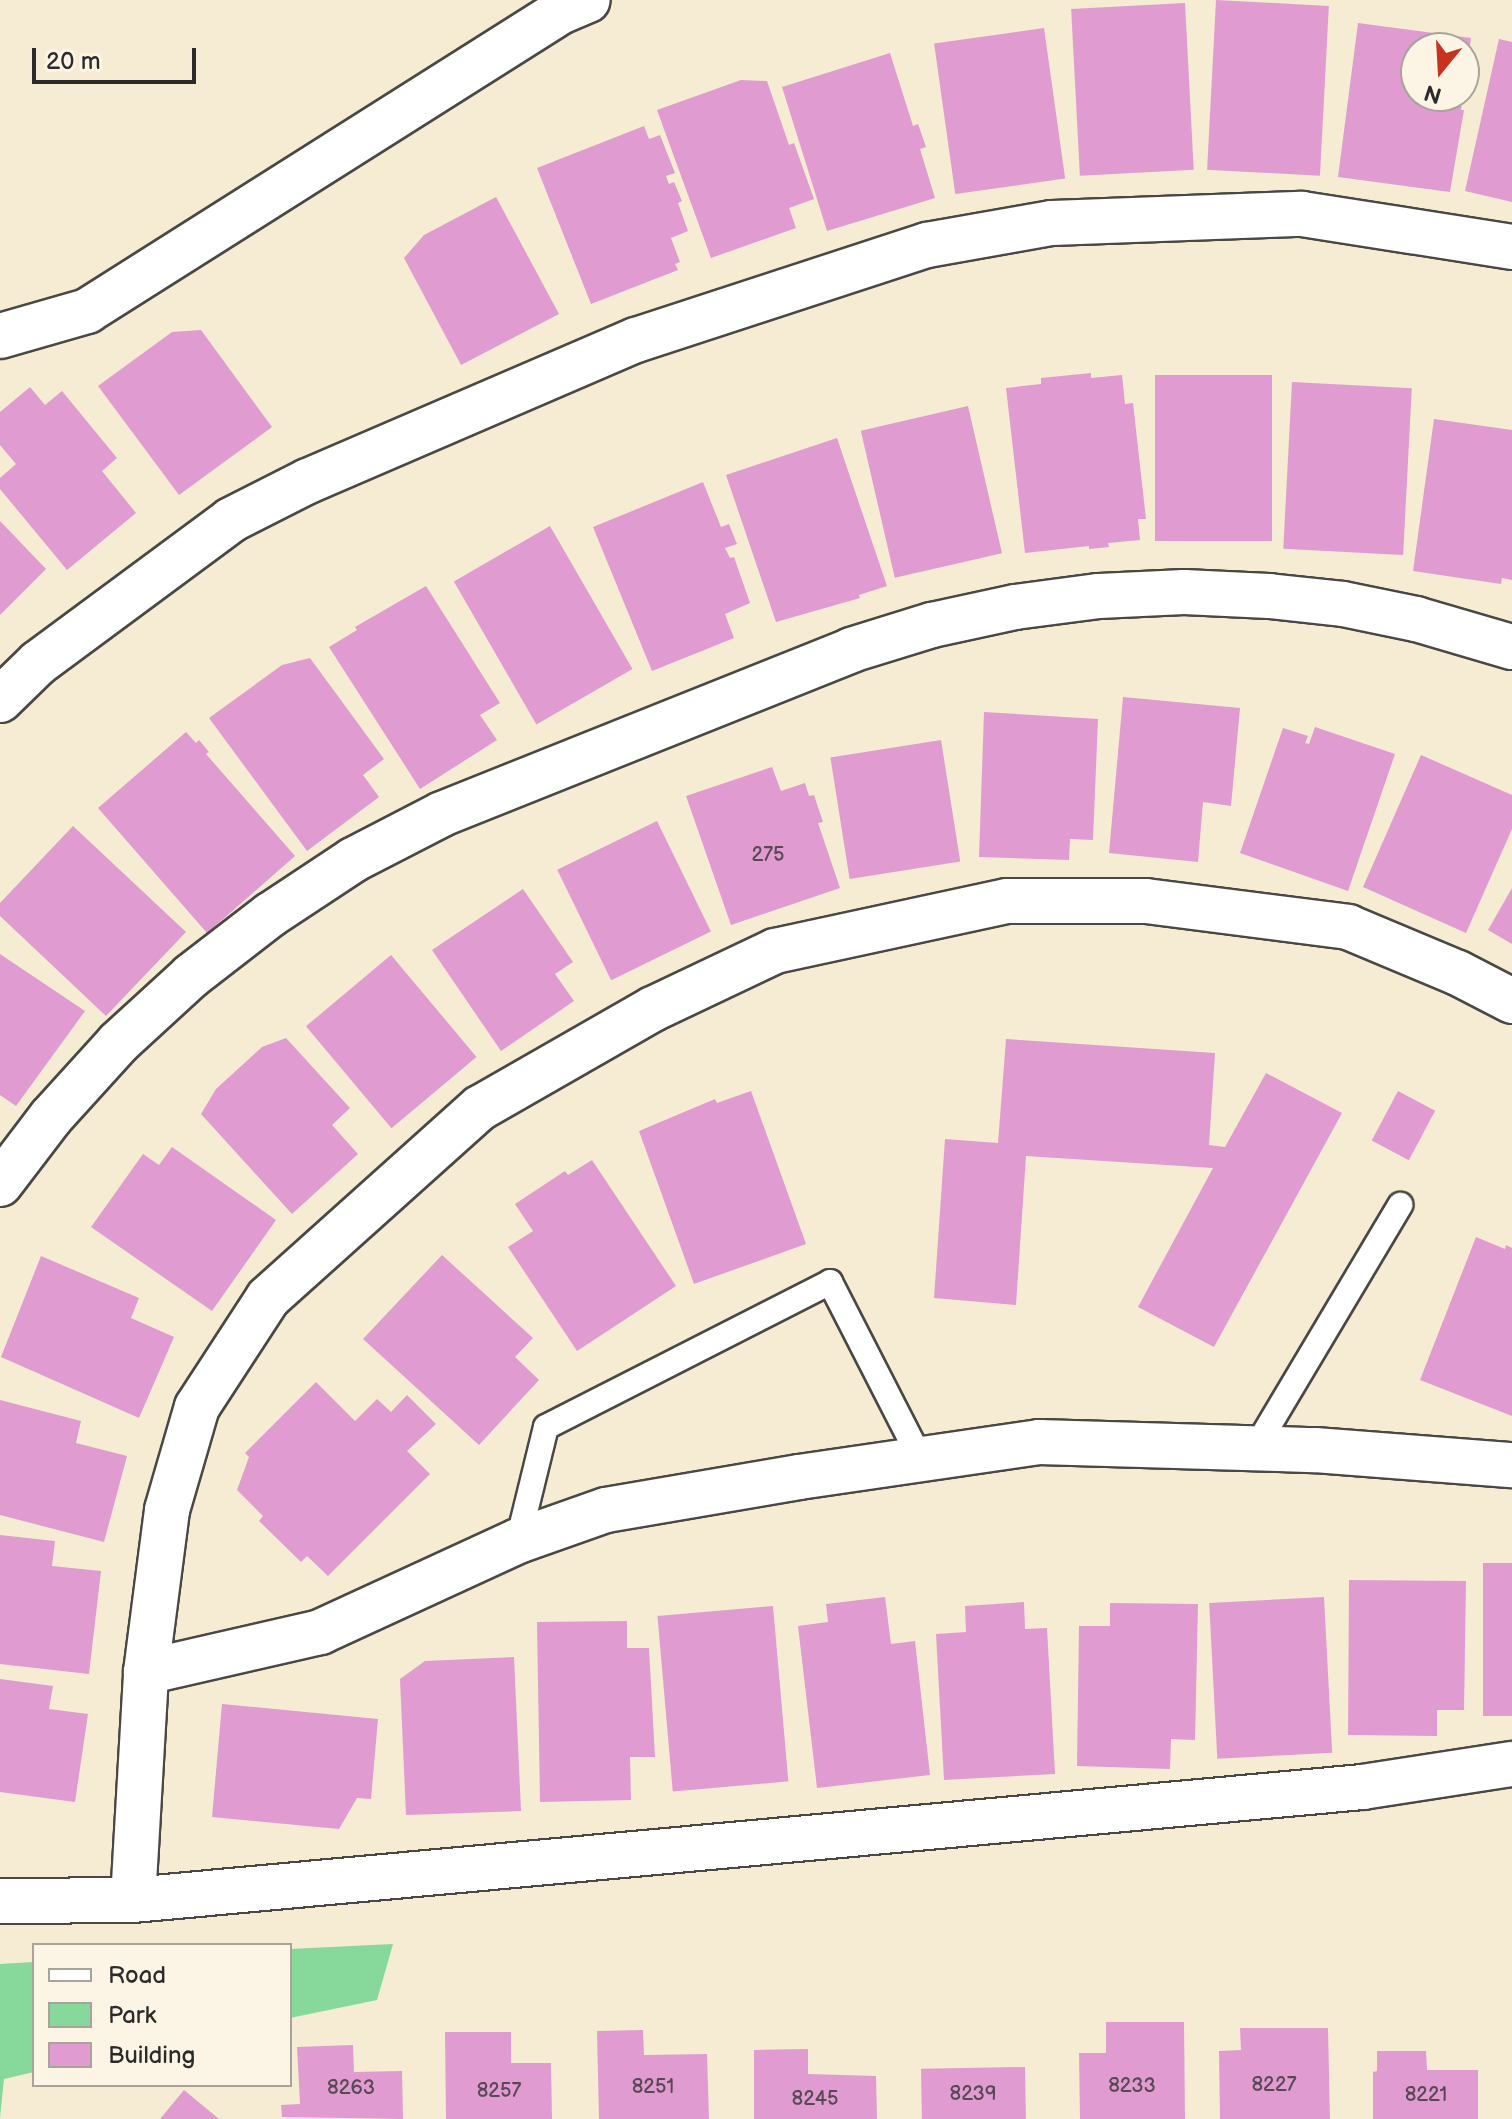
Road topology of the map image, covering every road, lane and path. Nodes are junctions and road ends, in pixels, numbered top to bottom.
1 (588, 0) edge
2 (1512, 247) edge
3 (0, 336) edge
4 (1512, 647) edge
5 (0, 700) edge
6 (1512, 1001) edge
7 (0, 1184) edge
8 (1400, 1205) dead end
9 (1256, 1447) junction
10 (921, 1460) junction
11 (1512, 1465) edge
12 (518, 1541) junction
13 (146, 1672) junction
14 (1512, 1764) edge
15 (133, 1900) junction
16 (0, 1901) edge

1 - 3 street
2 - 5 street
4 - 7 street
6 - 13 street
8 - 9 lane
9 - 10 street
9 - 11 street
10 - 12 street
10 - 12 lane
12 - 13 street
13 - 15 street
14 - 15 street
15 - 16 street

